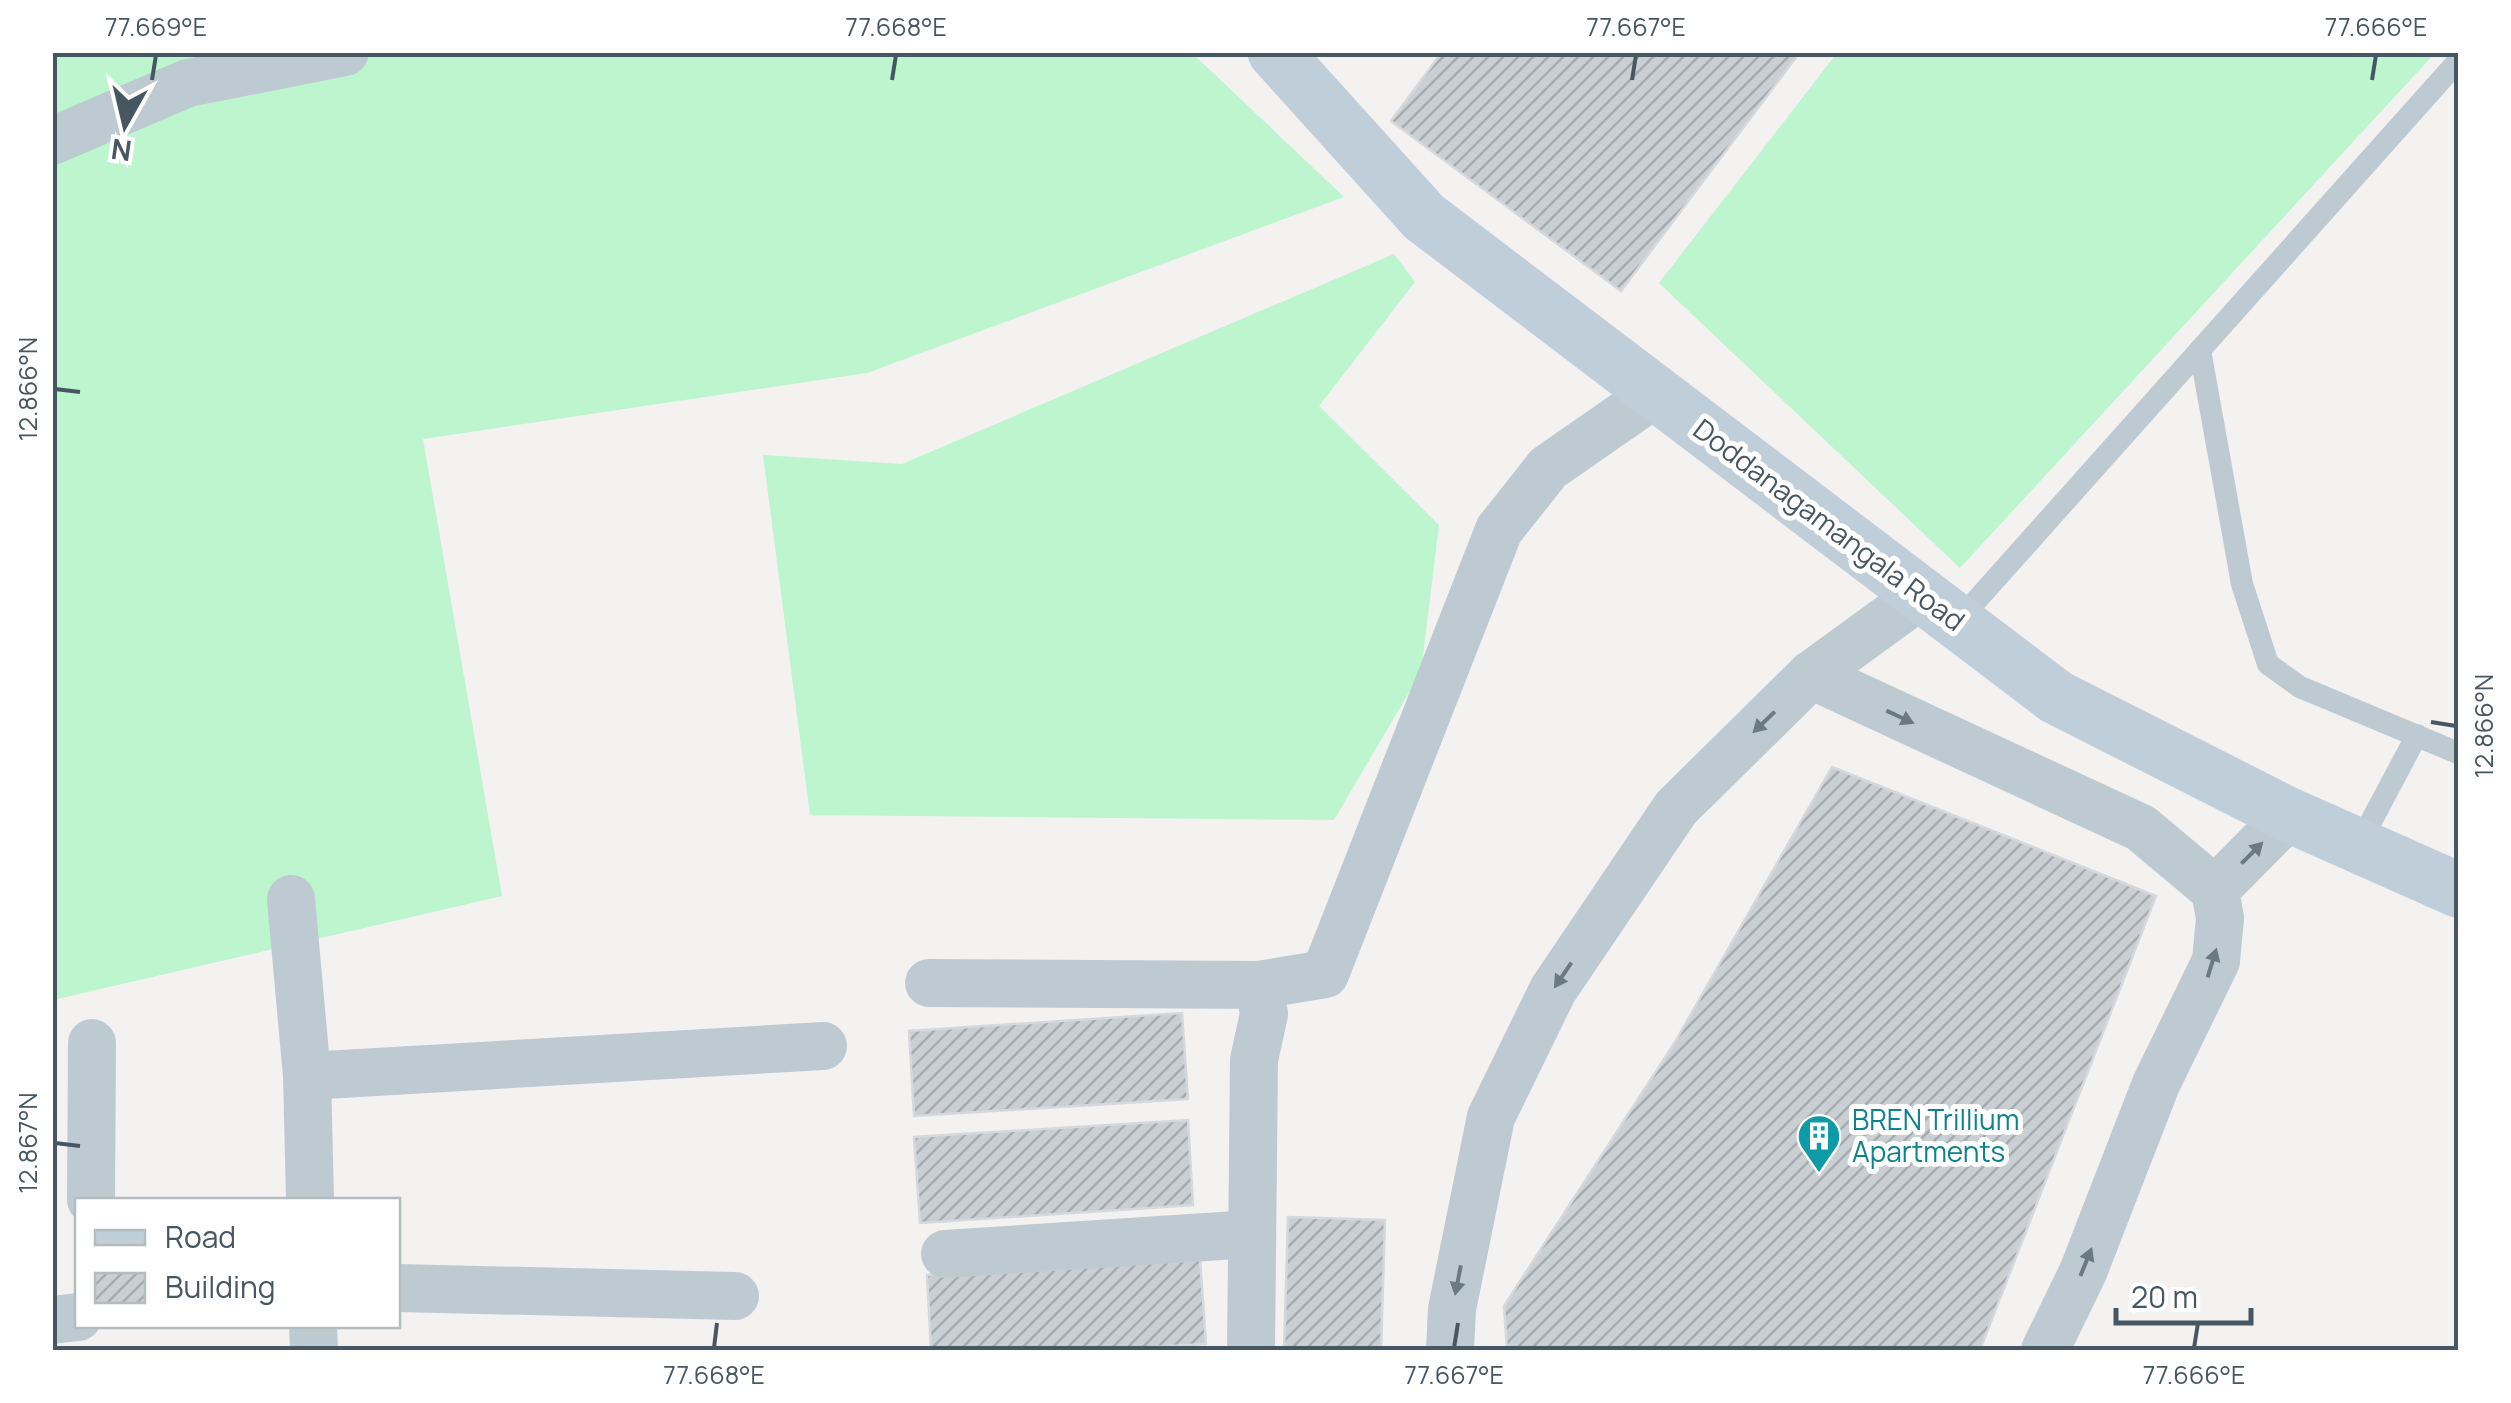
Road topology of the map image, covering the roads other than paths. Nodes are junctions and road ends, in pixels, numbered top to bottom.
1 (345, 52) edge
2 (1275, 52) edge
3 (2458, 61) edge
4 (52, 141) edge
5 (2200, 350) junction
6 (1656, 393) junction
7 (1939, 608) junction
8 (1811, 675) junction
9 (2416, 735) junction
10 (2458, 753) edge
11 (2289, 815) junction
12 (2358, 846) junction
13 (2215, 890) junction
14 (2458, 890) edge
15 (292, 899) dead end
16 (929, 983) dead end
17 (1258, 986) junction
18 (92, 1043) dead end
19 (823, 1046) dead end
20 (307, 1076) junction
21 (90, 1198) edge
22 (310, 1198) edge
23 (1252, 1234) junction
24 (945, 1254) dead end
25 (400, 1288) edge
26 (735, 1296) dead end
27 (1252, 1350) edge
28 (1450, 1350) edge
29 (2045, 1350) edge

1 - 4 street
2 - 6 street, Doddanagamangala Road
3 - 5 lane
5 - 7 lane
5 - 9 lane
6 - 7 street, Doddanagamangala Road
6 - 17 street
7 - 8 street
7 - 11 street, Doddanagamangala Road
8 -> 13 street
8 -> 28 street
9 - 10 lane
9 - 12 lane
11 - 12 street, Doddanagamangala Road
13 -> 11 street
12 - 14 street, Doddanagamangala Road
29 -> 13 street
15 - 20 street
16 - 17 street
17 - 23 street
18 - 21 street
19 - 20 street
20 - 22 street
23 - 24 street
23 - 27 street
25 - 26 street

